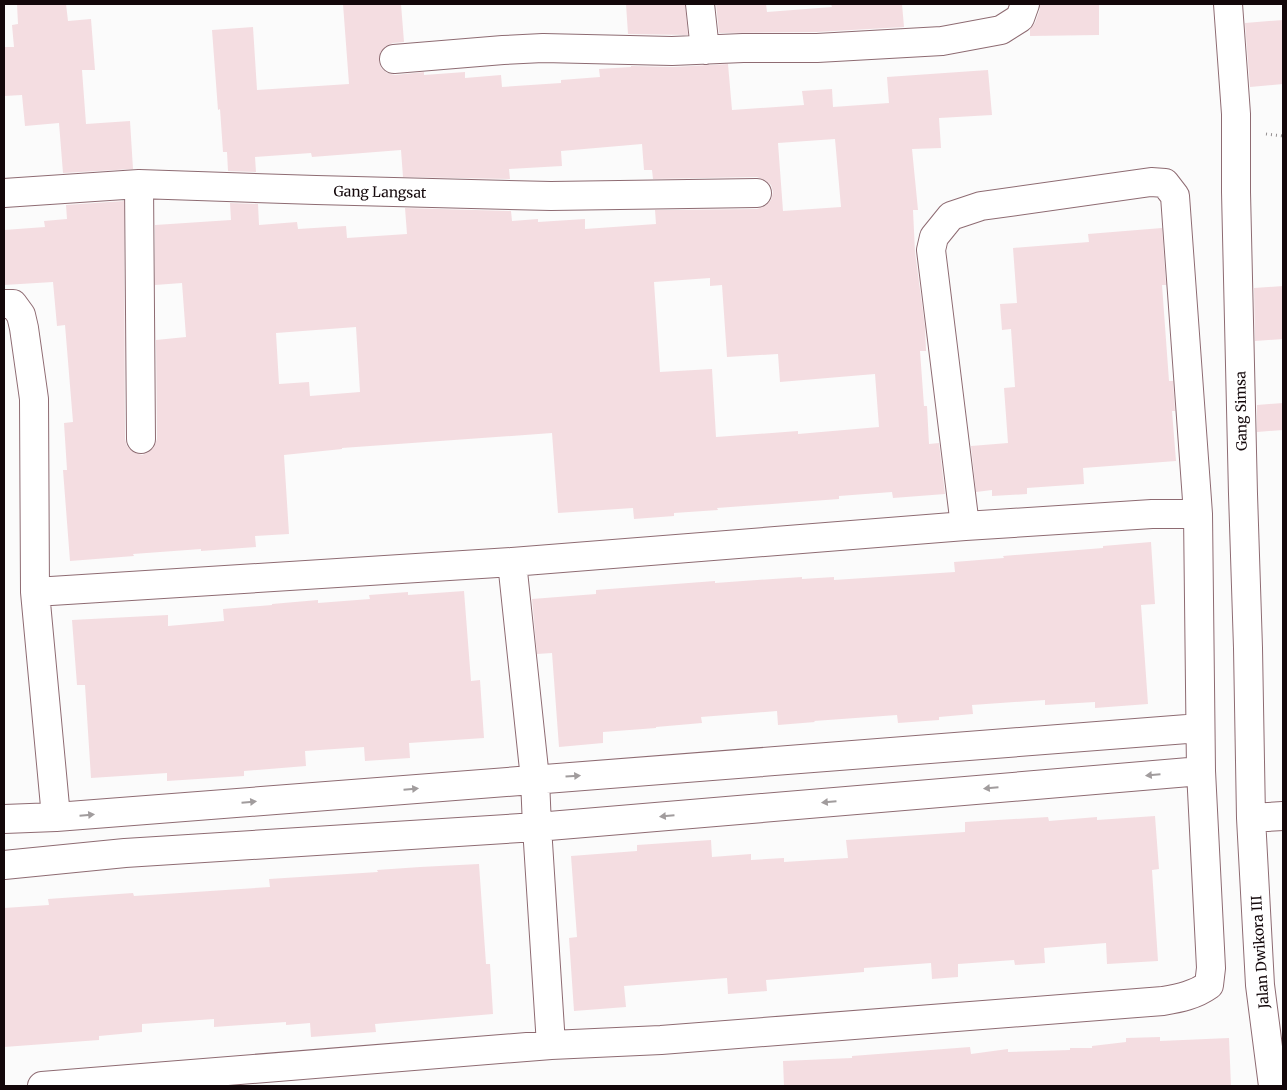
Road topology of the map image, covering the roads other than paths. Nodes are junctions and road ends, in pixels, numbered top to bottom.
1 (700, 4) edge
2 (1025, 4) edge
3 (1228, 4) edge
4 (705, 50) junction
5 (394, 59) dead end
6 (139, 184) junction
7 (757, 192) dead end
8 (4, 193) edge
9 (4, 304) edge
10 (141, 439) dead end
11 (1198, 514) junction
12 (965, 526) junction
13 (512, 562) junction
14 (35, 592) junction
15 (1200, 728) junction
16 (1201, 771) junction
17 (535, 779) junction
18 (1283, 816) edge
19 (56, 817) junction
20 (1251, 818) junction
21 (4, 819) edge
22 (537, 826) junction
23 (4, 864) edge
24 (551, 1045) junction
25 (42, 1086) edge
26 (1273, 1086) edge

1 - 4 street
2 - 4 street
3 - 20 street, Gang Simsa
4 - 5 street
6 - 7 street, Gang Langsat
6 - 8 street, Gang Langsat
6 - 10 street
9 - 14 street
11 - 12 street
11 - 12 street
11 - 15 street
12 - 13 street
13 - 14 street
13 - 17 street
14 - 19 street
15 - 16 street
17 -> 15 street
16 -> 22 street
16 - 24 street
19 -> 17 street
17 - 22 street
18 - 20 street
19 - 21 street
20 - 26 street, Jalan Dwikora III
22 - 23 street
22 - 24 street
24 - 25 street

